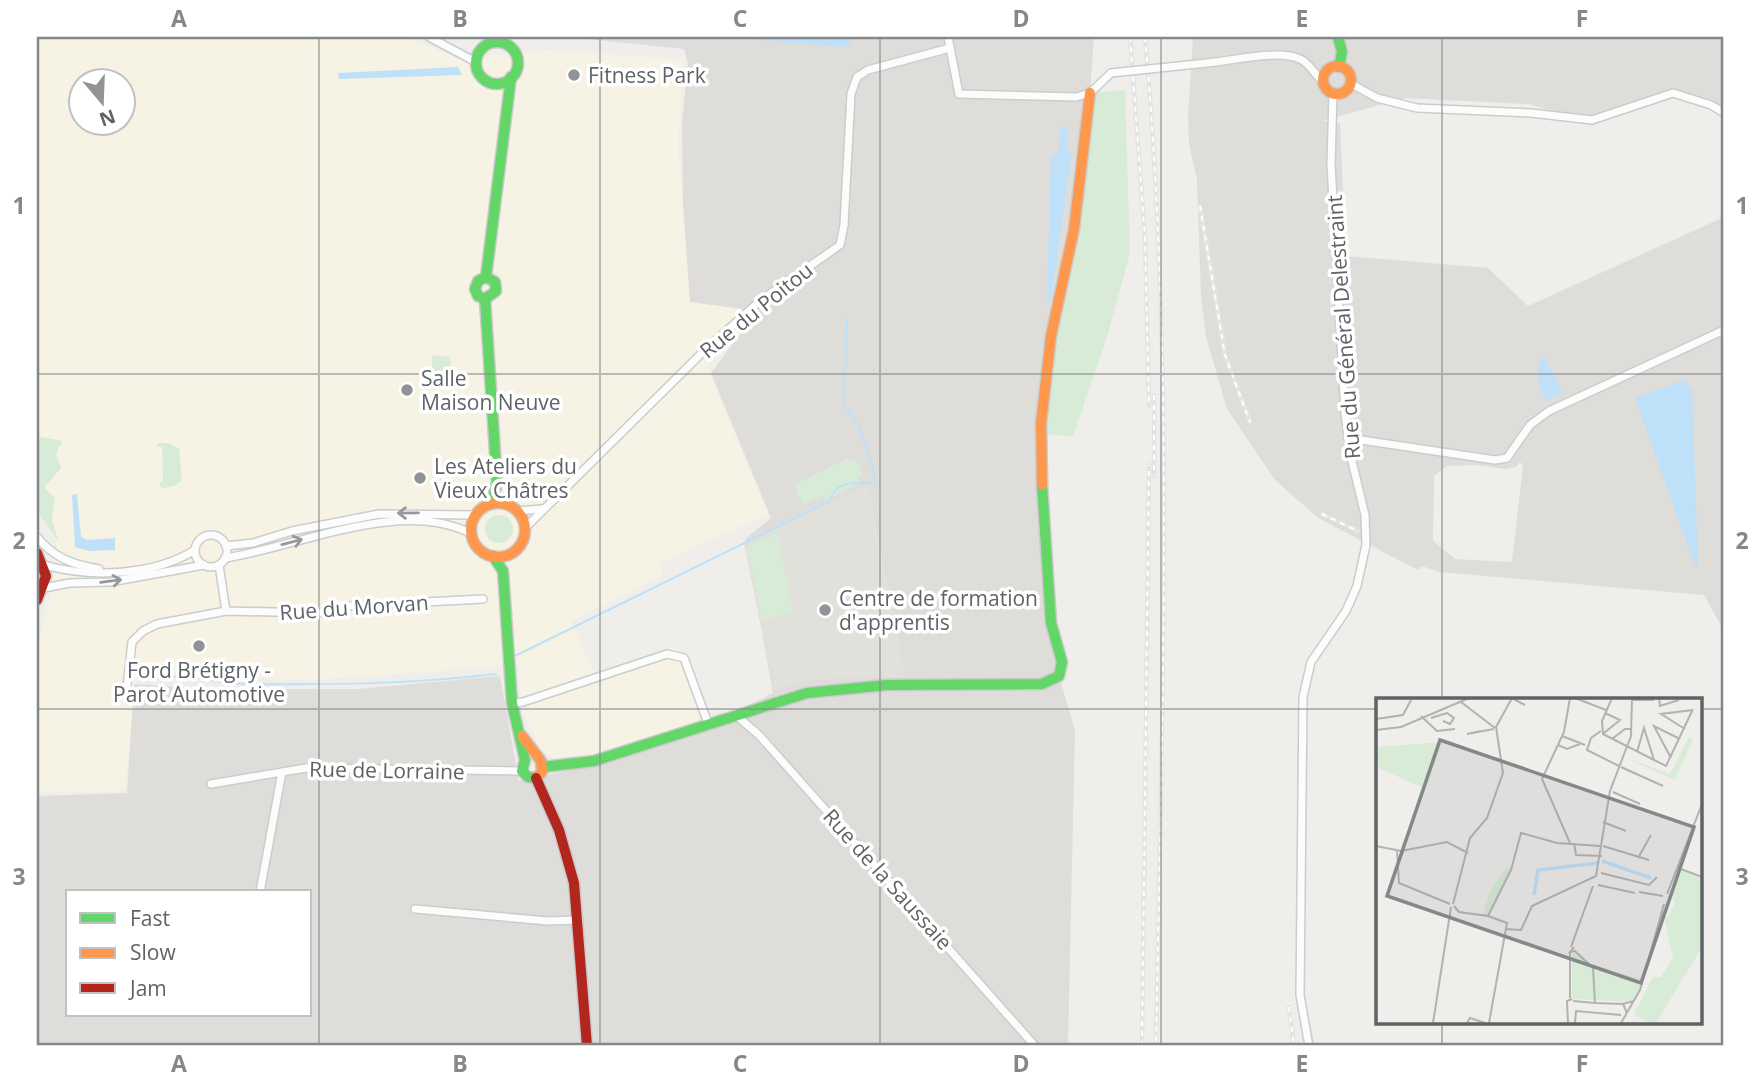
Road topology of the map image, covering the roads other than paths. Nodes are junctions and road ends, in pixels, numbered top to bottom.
1 (429, 37) edge
2 (490, 37) edge
3 (948, 37) edge
4 (1339, 37) edge
5 (505, 40) edge
6 (484, 46) junction
7 (950, 48) junction
8 (476, 61) junction
9 (1339, 67) junction
10 (511, 77) junction
11 (1323, 81) junction
12 (492, 83) junction
13 (1350, 83) junction
14 (1090, 93) junction
15 (1334, 93) junction
16 (506, 111) junction
17 (1724, 113) edge
18 (1724, 330) edge
19 (1348, 438) junction
20 (497, 483) junction
21 (504, 503) junction
22 (491, 504) junction
23 (543, 509) junction
24 (518, 511) junction
25 (475, 515) junction
26 (525, 528) junction
27 (471, 534) junction
28 (37, 537) edge
29 (226, 546) junction
30 (195, 550) junction
31 (37, 553) edge
32 (510, 554) junction
33 (493, 556) junction
34 (225, 558) junction
35 (44, 565) junction
36 (219, 565) junction
37 (205, 566) junction
38 (121, 571) junction
39 (503, 571) junction
40 (221, 586) junction
41 (44, 588) junction
42 (483, 599) dead end
43 (37, 600) edge
44 (226, 611) junction
45 (126, 695) dead end
46 (512, 703) junction
47 (738, 717) junction
48 (709, 726) junction
49 (517, 728) junction
50 (525, 760) junction
51 (540, 762) junction
52 (523, 771) junction
53 (282, 772) junction
54 (536, 778) junction
55 (211, 784) dead end
56 (260, 890) edge
57 (415, 909) dead end
58 (579, 920) junction
59 (587, 1046) edge
60 (1035, 1046) edge
61 (1309, 1046) edge

1 - 8 street
2 - 6 street
3 - 7 street
4 - 9 street
5 - 6 street
5 - 10 street
6 - 8 street
7 - 14 street
7 - 23 street, Rue du Poitou
8 - 12 street
9 - 11 street
9 - 13 street
10 - 12 street
10 - 16 street
11 - 14 street, bridge
11 - 15 street
12 - 16 street
13 - 15 street
13 - 17 street
14 - 47 street
15 - 19 street, Rue du Général Delestraint
16 - 20 street
18 - 19 street
19 - 61 street, Rue du Général Delestraint
20 - 21 street
20 - 22 street
21 - 22 street
21 - 24 street
22 - 25 street
23 - 24 street
23 - 26 street, Rue du Poitou
24 - 26 street
25 - 27 street
25 -> 29 street
26 - 32 street
27 - 33 street
34 -> 27 street
28 - 38 street
29 - 30 street
29 - 34 street
30 - 37 street
30 - 38 street
31 - 35 street
32 - 33 street
32 - 39 street
33 - 39 street
34 - 36 street
35 - 38 street
35 - 41 street
36 - 37 street
36 - 40 street
37 - 40 street
41 -> 37 street
39 - 46 street
40 - 44 street
41 - 43 street
42 - 44 street, Rue du Morvan
44 - 45 street, Rue du Morvan
46 - 48 street
46 - 49 street
47 - 48 street
47 - 60 street, Rue de la Saussaie
48 - 51 street
49 - 50 street
49 - 51 street
50 - 51 street
50 - 52 street
51 - 54 street
52 - 53 street, Rue de Lorraine
52 - 54 street
53 - 55 street, Rue de Lorraine
53 - 56 street
54 - 58 street
57 - 58 street
58 - 59 street

